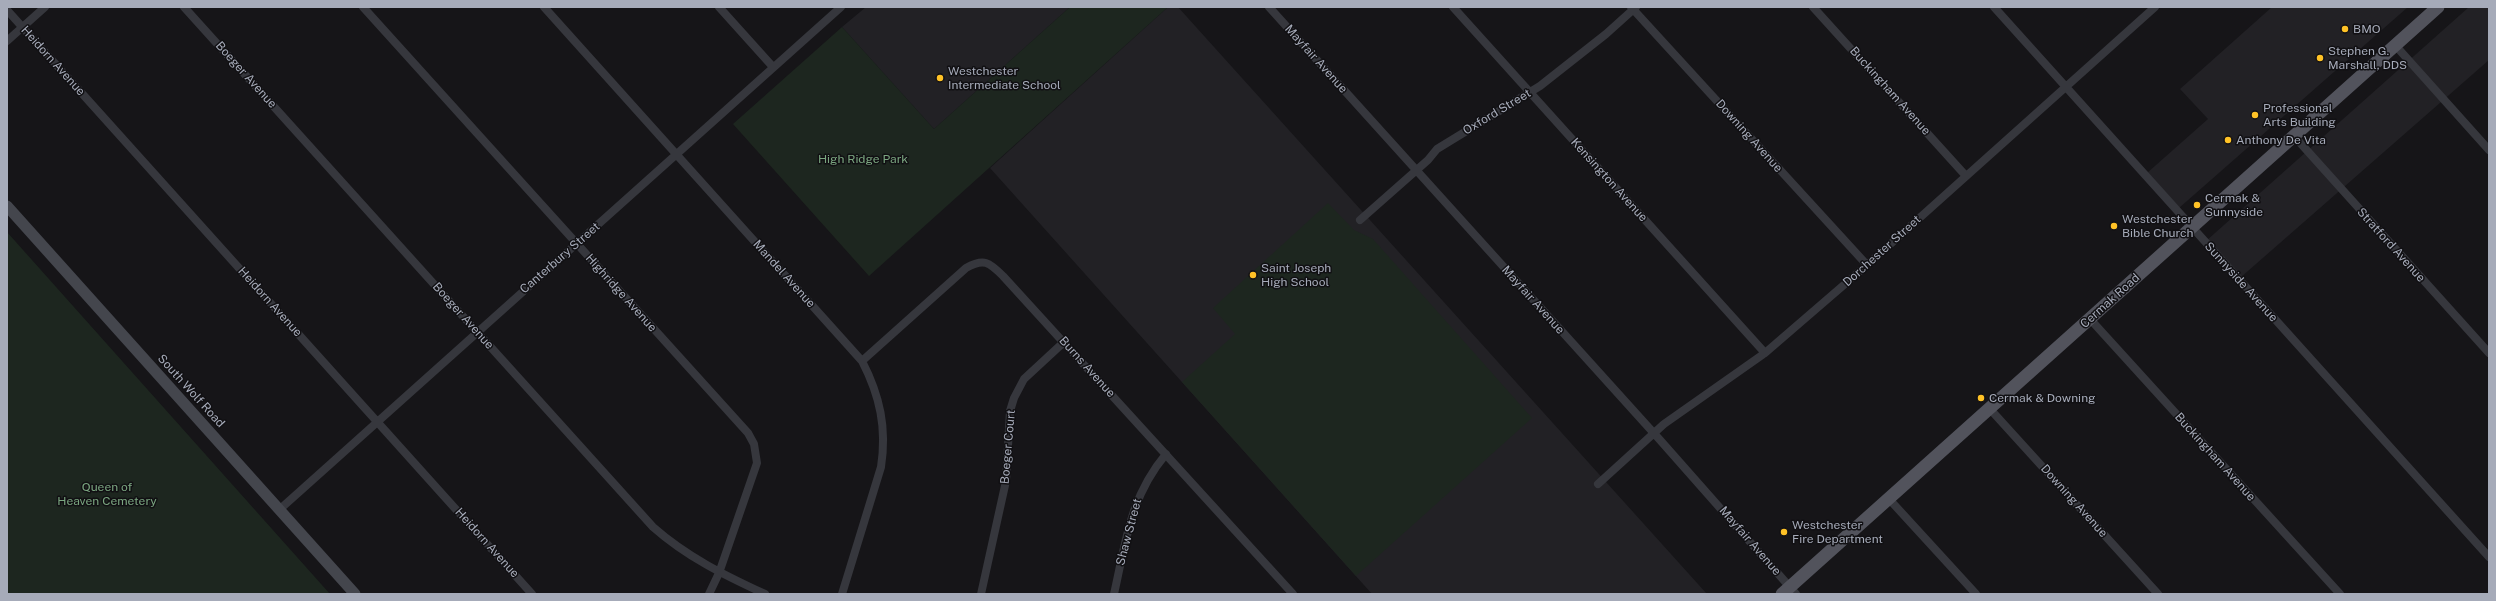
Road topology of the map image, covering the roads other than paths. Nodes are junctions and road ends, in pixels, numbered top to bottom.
1 (45, 7) edge
2 (184, 7) edge
3 (363, 7) edge
4 (544, 7) edge
5 (719, 7) edge
6 (841, 7) edge
7 (1269, 7) edge
8 (1453, 7) edge
9 (1813, 7) edge
10 (1994, 7) edge
11 (2155, 7) edge
12 (2438, 7) edge
13 (1634, 8) edge
14 (7, 10) edge
15 (22, 28) junction
16 (7, 42) edge
17 (2395, 45) junction
18 (773, 67) junction
19 (2066, 86) junction
20 (1530, 92) junction
21 (2294, 136) junction
22 (2489, 150) edge
23 (677, 154) junction
24 (1416, 171) junction
25 (1966, 176) junction
26 (7, 206) edge
27 (1360, 220) dead end
28 (2192, 227) junction
29 (577, 244) junction
30 (1867, 265) junction
31 (2090, 319) junction
32 (477, 332) junction
33 (1064, 342) junction
34 (1765, 353) junction
35 (2489, 354) edge
36 (862, 361) junction
37 (1990, 409) junction
38 (378, 422) junction
39 (1654, 433) junction
40 (1166, 454) junction
41 (1598, 484) dead end
42 (1889, 499) junction
43 (279, 510) junction
44 (2489, 556) edge
45 (719, 573) junction
46 (1789, 592) edge
47 (355, 594) edge
48 (532, 594) edge
49 (709, 594) edge
50 (765, 594) edge
51 (842, 594) edge
52 (981, 594) edge
53 (1114, 594) edge
54 (1293, 594) edge
55 (1976, 594) edge
56 (2158, 594) edge
57 (2340, 594) edge

1 - 15 street
2 - 32 street, Boeger Avenue
3 - 29 street, Highridge Avenue
4 - 23 street, Mandel Avenue
5 - 18 street
6 - 18 street, Canterbury Street
7 - 24 street, Mayfair Avenue
8 - 20 street, Kensington Avenue
9 - 25 street, Buckingham Avenue
10 - 19 street, Sunnyside Avenue
11 - 19 street, Dorchester Street
12 - 17 main road, Cermak Road
13 - 20 street, Oxford Street
13 - 30 street, Downing Avenue
14 - 15 street, Heidorn Avenue
15 - 16 street
15 - 38 street, Heidorn Avenue
17 - 21 main road, Cermak Road
17 - 22 street
18 - 23 street, Canterbury Street
19 - 25 street, Dorchester Street
19 - 28 street, Sunnyside Avenue
20 - 24 street, Oxford Street
20 - 34 street, Kensington Avenue
21 - 28 main road, Cermak Road
21 - 35 street, Stratford Avenue
23 - 29 street, Canterbury Street
23 - 36 street, Mandel Avenue
24 - 27 street, Oxford Street
24 - 39 street, Mayfair Avenue
25 - 30 street, Dorchester Street
26 - 43 main road, South Wolf Road
28 - 31 main road, Cermak Road
28 - 44 street, Sunnyside Avenue
29 - 32 street, Canterbury Street
29 - 45 street, Highridge Avenue
30 - 34 street, Dorchester Street
31 - 37 main road, Cermak Road
31 - 57 street, Buckingham Avenue
32 - 38 street, Canterbury Street
32 - 45 street, Boeger Avenue
33 - 36 street, Burns Avenue
33 - 40 street, Burns Avenue
33 - 52 street, Boeger Court
34 - 39 street, Dorchester Street
36 - 51 street, Mandel Avenue
37 - 42 main road, Cermak Road
37 - 56 street, Downing Avenue
38 - 43 street, Canterbury Street
38 - 48 street, Heidorn Avenue
39 - 41 street, Dorchester Street
39 - 46 street, Mayfair Avenue
40 - 53 street, Shaw Street
40 - 54 street, Burns Avenue
42 - 46 main road, Cermak Road
42 - 55 street
43 - 47 main road, South Wolf Road
45 - 49 street, Highridge Avenue
45 - 50 street, Boeger Avenue

